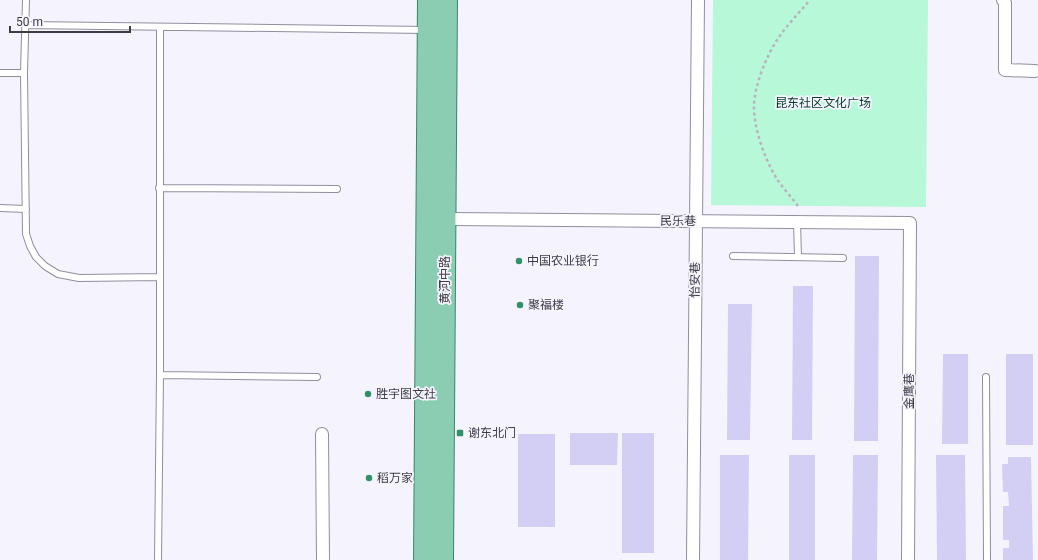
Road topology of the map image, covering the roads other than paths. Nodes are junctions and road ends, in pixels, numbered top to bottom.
1 (26, 0) edge
2 (428, 0) edge
3 (447, 0) edge
4 (698, 0) edge
5 (1003, 0) edge
6 (26, 25) junction
7 (160, 27) junction
8 (428, 30) junction
9 (1035, 70) dead end
10 (0, 73) edge
11 (24, 73) junction
12 (159, 188) junction
13 (337, 189) dead end
14 (0, 208) edge
15 (26, 208) junction
16 (446, 219) junction
17 (696, 221) junction
18 (797, 222) junction
19 (910, 223) joint
20 (733, 256) dead end
21 (798, 257) junction
22 (843, 258) dead end
23 (159, 277) junction
24 (160, 375) junction
25 (317, 377) dead end
26 (986, 377) dead end
27 (322, 434) dead end
28 (158, 560) edge
29 (322, 560) edge
30 (424, 560) edge
31 (443, 560) edge
32 (693, 560) edge
33 (908, 560) edge
34 (987, 560) edge

1 - 6 lane
2 - 8 main road, 黄河中路
3 - 16 main road, 黄河中路
4 - 17 street, 怡安巷
5 - 9 street
6 - 7 lane
6 - 11 lane
7 - 8 lane
7 - 12 lane
8 - 30 main road, 黄河中路
10 - 11 lane
11 - 15 lane
12 - 13 lane
12 - 23 lane
14 - 15 lane
15 - 23 lane
16 - 17 street, 民乐巷
16 - 31 main road, 黄河中路
17 - 18 street, 民乐巷
17 - 32 street, 怡安巷
18 - 19 street, 民乐巷
18 - 21 lane
19 - 33 street, 金鹰巷
20 - 21 lane
21 - 22 lane
23 - 24 lane
24 - 25 lane
24 - 28 lane
26 - 34 lane
27 - 29 street

